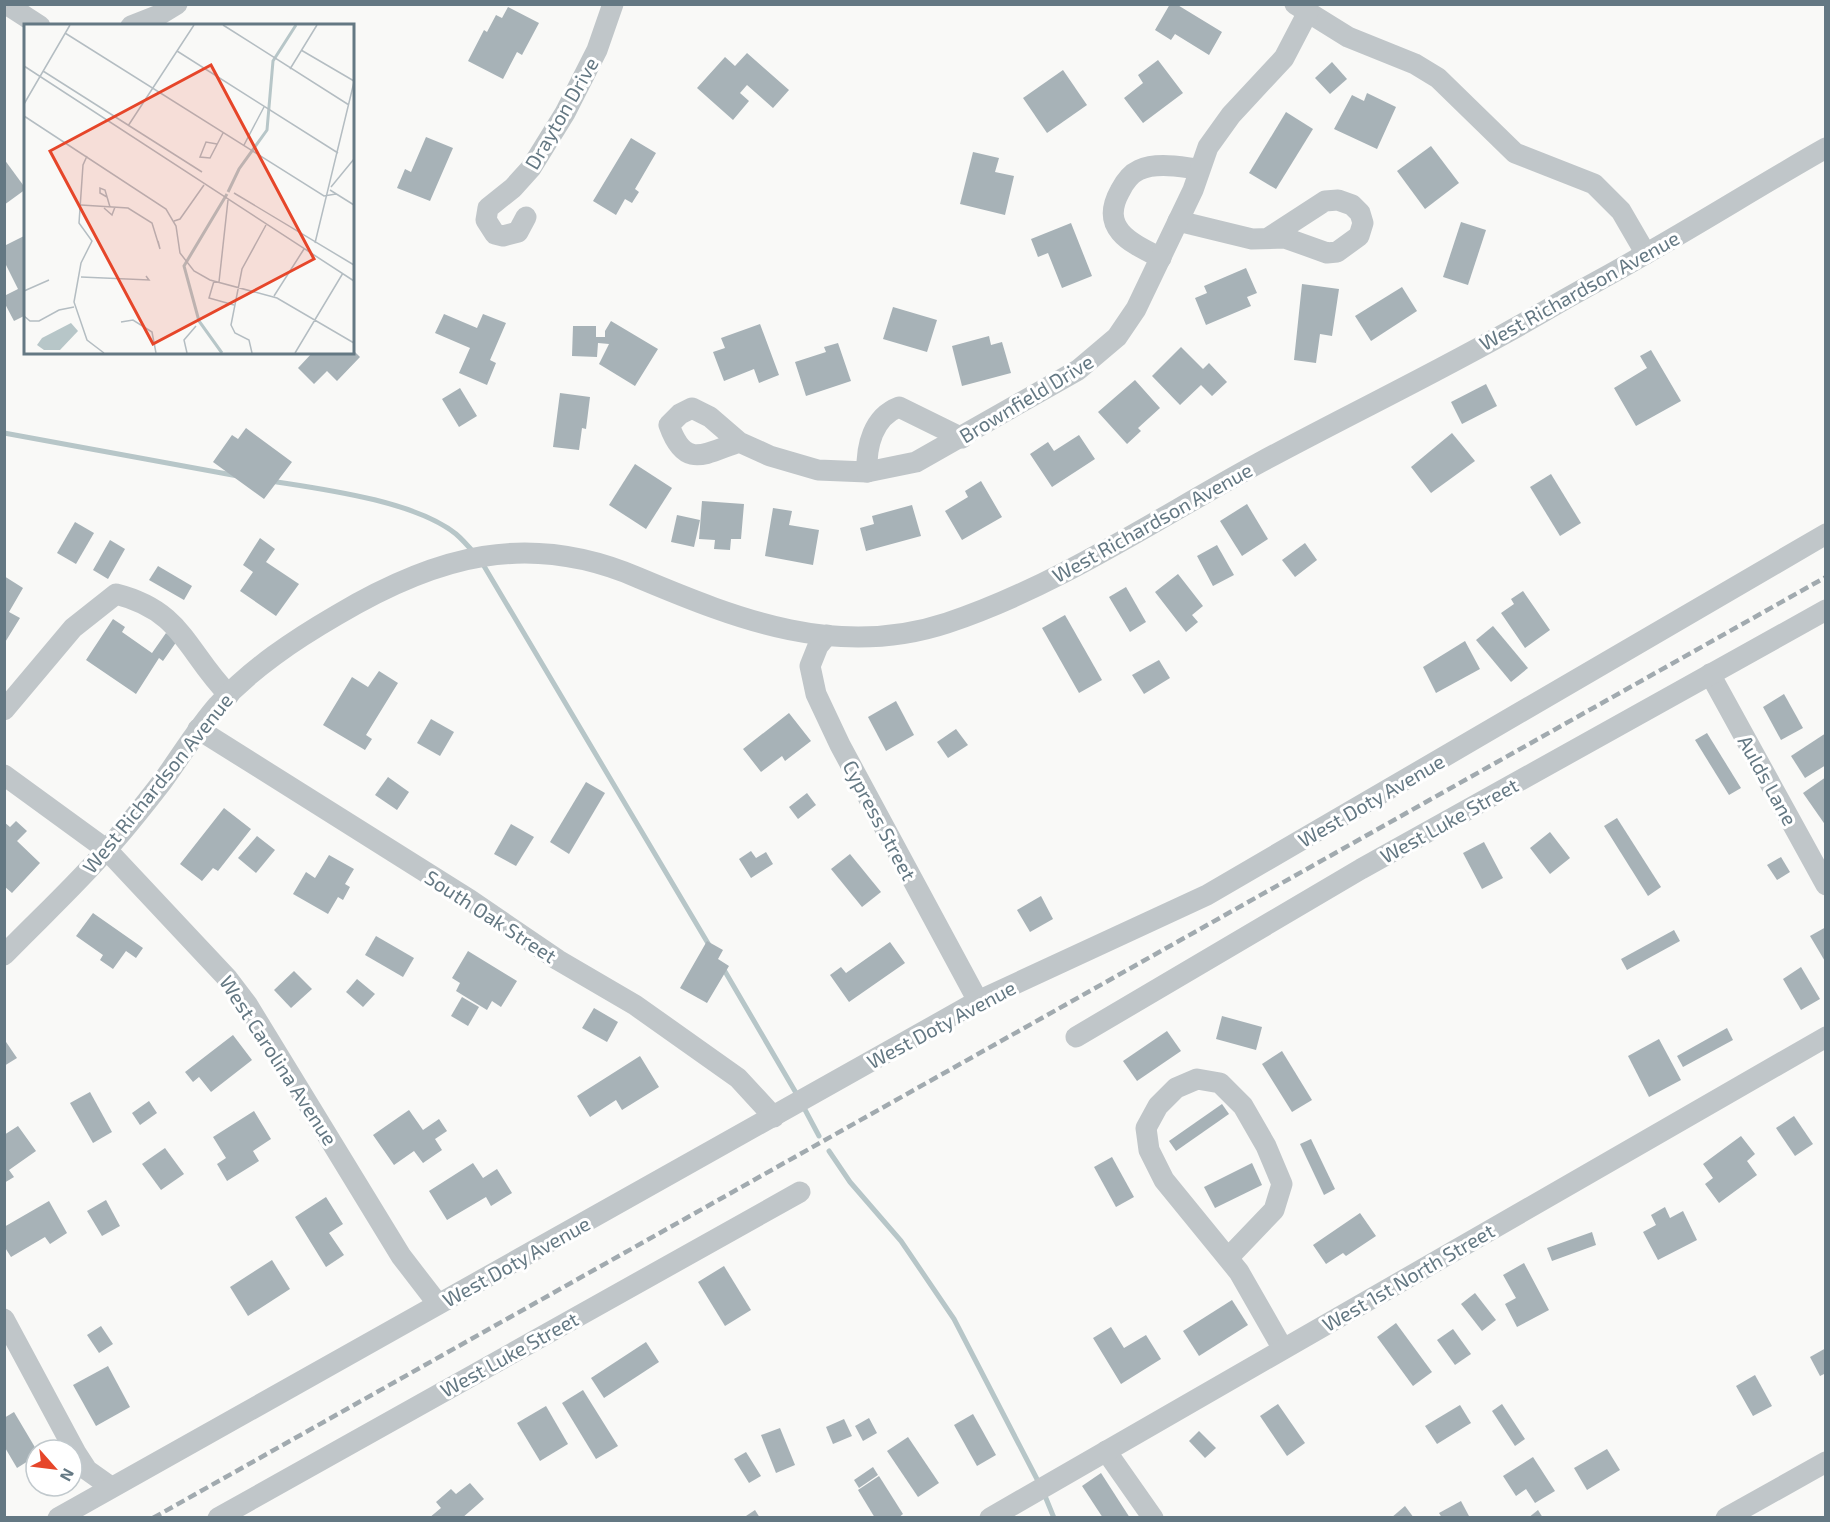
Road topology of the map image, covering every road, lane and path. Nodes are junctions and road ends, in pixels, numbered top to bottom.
1 (6, 4) edge
2 (177, 4) edge
3 (613, 4) edge
4 (1302, 8) edge
5 (37, 24) edge
6 (136, 24) edge
7 (1826, 148) edge
8 (1199, 169) junction
9 (526, 217) dead end
10 (1178, 221) junction
11 (1268, 238) dead end
12 (1646, 254) junction
13 (1161, 258) junction
14 (962, 438) junction
15 (739, 442) dead end
16 (867, 472) junction
17 (1826, 534) edge
18 (1826, 609) edge
19 (827, 635) junction
20 (1710, 675) junction
21 (229, 694) junction
22 (4, 710) edge
23 (198, 729) junction
24 (4, 776) edge
25 (107, 850) junction
26 (1826, 885) edge
27 (4, 955) edge
28 (978, 1001) junction
29 (1076, 1037) dead end
30 (1826, 1037) edge
31 (774, 1117) junction
32 (800, 1192) dead end
33 (1228, 1258) junction
34 (438, 1304) junction
35 (4, 1319) edge
36 (1283, 1349) junction
37 (1106, 1451) junction
38 (1826, 1462) edge
39 (111, 1487) junction
40 (58, 1518) edge
41 (218, 1518) edge
42 (990, 1518) edge
43 (1153, 1518) edge
44 (1726, 1518) edge

1 - 5 street
2 - 6 street
3 - 9 street, Drayton Drive
4 - 8 street, Brownfield Drive
4 - 12 street
7 - 12 street, West Richardson Avenue
8 - 10 street, Brownfield Drive
8 - 13 street
10 - 11 street
10 - 13 street, Brownfield Drive
12 - 19 street, West Richardson Avenue
13 - 14 street, Brownfield Drive
14 - 16 street, Brownfield Drive
14 - 16 street
15 - 16 street, Brownfield Drive
17 - 28 street, West Doty Avenue
18 - 20 street, West Luke Street
19 - 21 street, West Richardson Avenue
19 - 28 street, Cypress Street
20 - 26 street, Aulds Lane
20 - 29 street, West Luke Street
21 - 22 street
21 - 23 street, West Richardson Avenue
23 - 25 street, West Richardson Avenue
23 - 31 street, South Oak Street
24 - 25 street, West Carolina Avenue
25 - 27 street, West Richardson Avenue
25 - 34 street, West Carolina Avenue
28 - 31 street, West Doty Avenue
30 - 36 street, West 1st North Street
31 - 34 street, West Doty Avenue
32 - 41 street, West Luke Street
33 - 33 street
33 - 36 street
34 - 39 street, West Doty Avenue
35 - 39 street
36 - 37 street, West 1st North Street
37 - 42 street, West 1st North Street
37 - 43 street
38 - 44 street
39 - 40 street, West Doty Avenue

